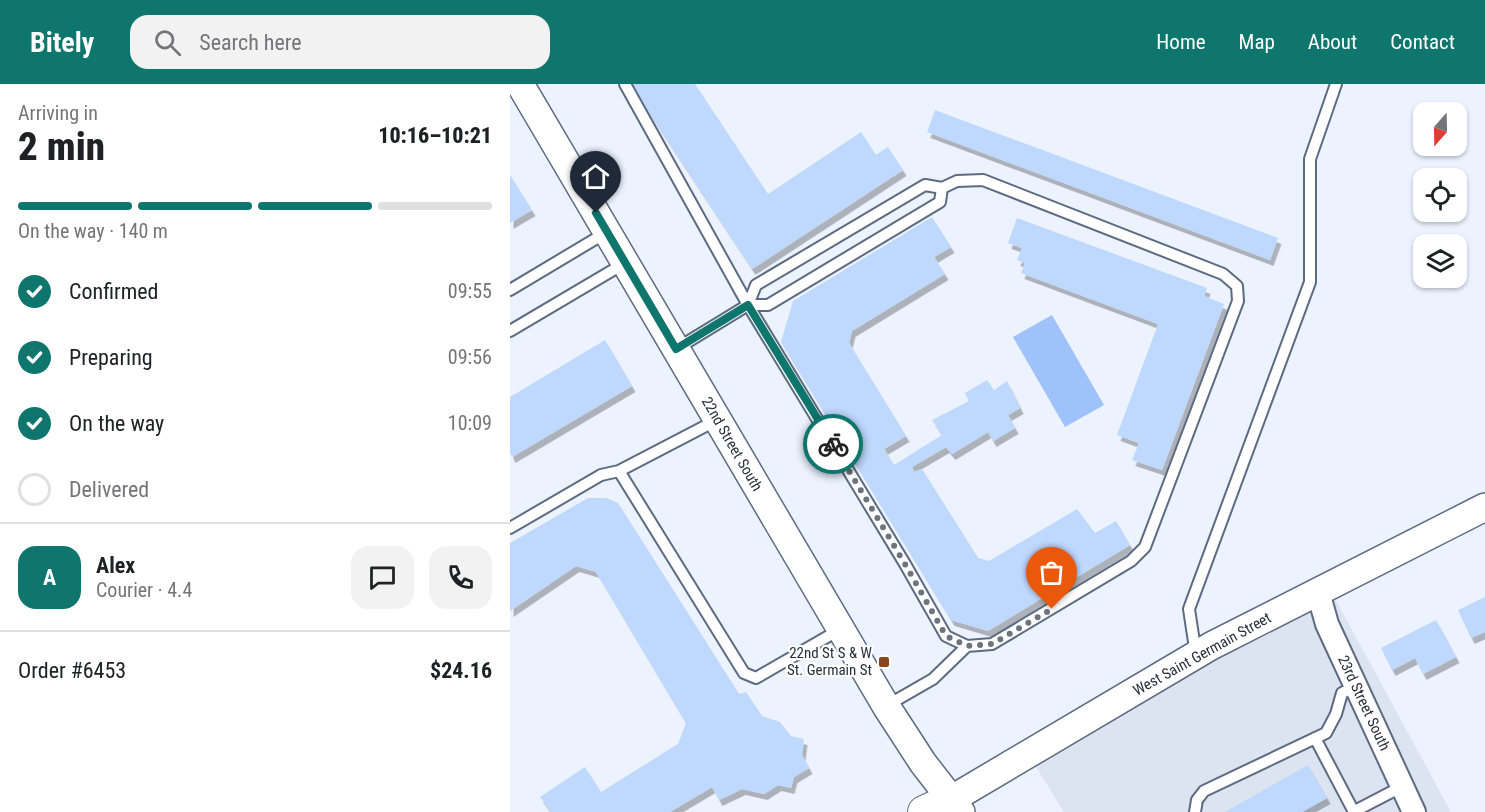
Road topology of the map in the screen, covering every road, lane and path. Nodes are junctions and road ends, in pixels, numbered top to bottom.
1 (520, 84) edge
2 (625, 84) edge
3 (1336, 84) edge
4 (942, 188) junction
5 (607, 232) junction
6 (625, 262) junction
7 (510, 290) edge
8 (748, 305) junction
9 (510, 331) edge
10 (676, 349) junction
11 (718, 420) junction
12 (619, 471) junction
13 (1485, 507) edge
14 (510, 528) edge
15 (1318, 592) junction
16 (839, 629) junction
17 (967, 646) junction
18 (1196, 655) junction
19 (1356, 686) junction
20 (886, 706) junction
21 (1315, 738) junction
22 (1402, 786) junction
23 (957, 806) edge
24 (924, 812) edge
25 (1196, 812) edge
26 (1354, 812) edge
27 (1414, 812) edge

1 - 5 street, 22nd Street South
2 - 8 lane
3 - 18 lane
4 - 8 lane
4 - 8 lane
4 - 17 lane
5 - 6 street, 22nd Street South
5 - 7 lane
6 - 9 lane
6 - 10 street, 22nd Street South
8 - 10 lane
8 - 17 lane
10 - 11 street, 22nd Street South
11 - 12 lane
11 - 16 street, 22nd Street South
12 - 14 lane
12 - 16 lane
13 - 15 street, West Saint Germain Street
15 - 18 street, West Saint Germain Street
15 - 19 street, 23rd Street South
16 - 20 street, 22nd Street South
17 - 20 lane
18 - 23 street, West Saint Germain Street
19 - 21 lane
19 - 22 street, 23rd Street South
20 - 23 street, 22nd Street South
21 - 25 lane
21 - 26 lane
22 - 26 lane
22 - 27 street, 23rd Street South
23 - 24 main road, West Saint Germain Street

